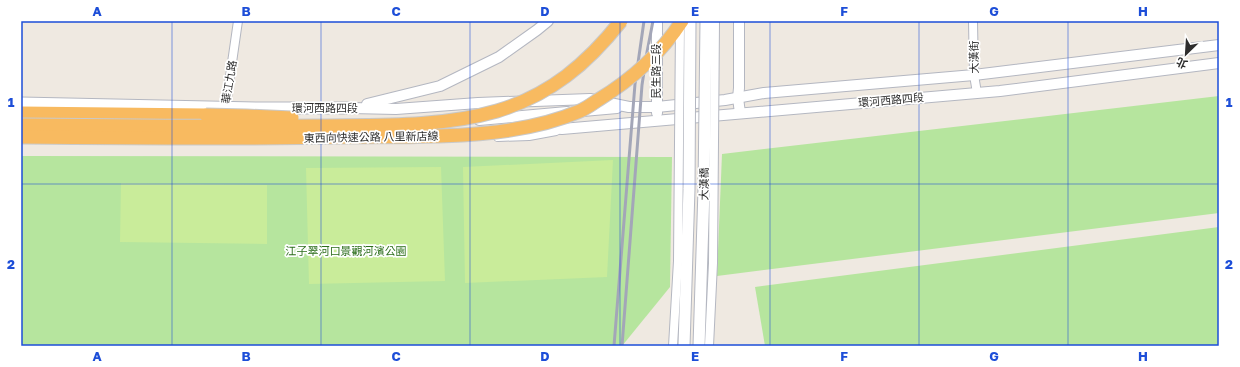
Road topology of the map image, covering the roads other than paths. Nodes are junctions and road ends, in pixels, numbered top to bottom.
1 (238, 21) edge
2 (548, 21) edge
3 (621, 21) edge
4 (656, 21) edge
5 (681, 21) edge
6 (690, 21) edge
7 (706, 21) edge
8 (715, 21) edge
9 (739, 21) edge
10 (973, 21) edge
11 (1219, 45) edge
12 (1219, 63) edge
13 (974, 75) junction
14 (977, 93) junction
15 (738, 98) junction
16 (21, 103) edge
17 (225, 107) junction
18 (629, 107) junction
19 (657, 107) junction
20 (351, 108) junction
21 (21, 113) edge
22 (740, 113) junction
23 (657, 122) junction
24 (21, 126) edge
25 (401, 127) junction
26 (223, 130) junction
27 (562, 130) junction
28 (21, 138) edge
29 (222, 144) junction
30 (674, 346) edge
31 (684, 346) edge
32 (699, 346) edge
33 (709, 346) edge

1 - 17 street, 華江九路
2 - 20 street
3 - 25 highway, 東西向快速公路 八里新店線, bridge
4 - 19 street, 民生路三段
5 - 28 highway, 東西向快速公路 八里新店線, bridge
5 - 30 street, bridge
6 - 31 main road, 大漢橋, bridge
7 - 32 main road, 大漢橋, bridge
8 - 33 street, bridge
9 - 15 street
10 - 13 street, 大漢街
11 - 13 street, 環河西路四段
12 - 14 street, 環河西路四段
13 - 14 street, 大漢街
13 - 15 street, 環河西路四段
14 - 22 street, 環河西路四段
15 - 19 street, 環河西路四段
15 - 22 street
16 - 17 main road, 環河西路四段
17 - 20 main road, 環河西路四段
17 - 26 street, 華江九路
18 - 19 street, 環河西路四段
18 - 20 street, 環河西路四段
18 - 25 street, 環河西路四段
19 - 23 street, 民生路三段
21 - 25 highway, bridge
22 - 23 street, 環河西路四段
23 - 27 street, 環河西路四段
24 - 25 highway, 東西向快速公路 八里新店線, bridge
24 - 26 main road, 環河西路四段
25 - 26 main road, 環河西路四段
25 - 27 street, 環河西路四段
26 - 29 street, 華江九路
27 - 29 street, 環河西路四段
28 - 29 street, 環河西路四段

